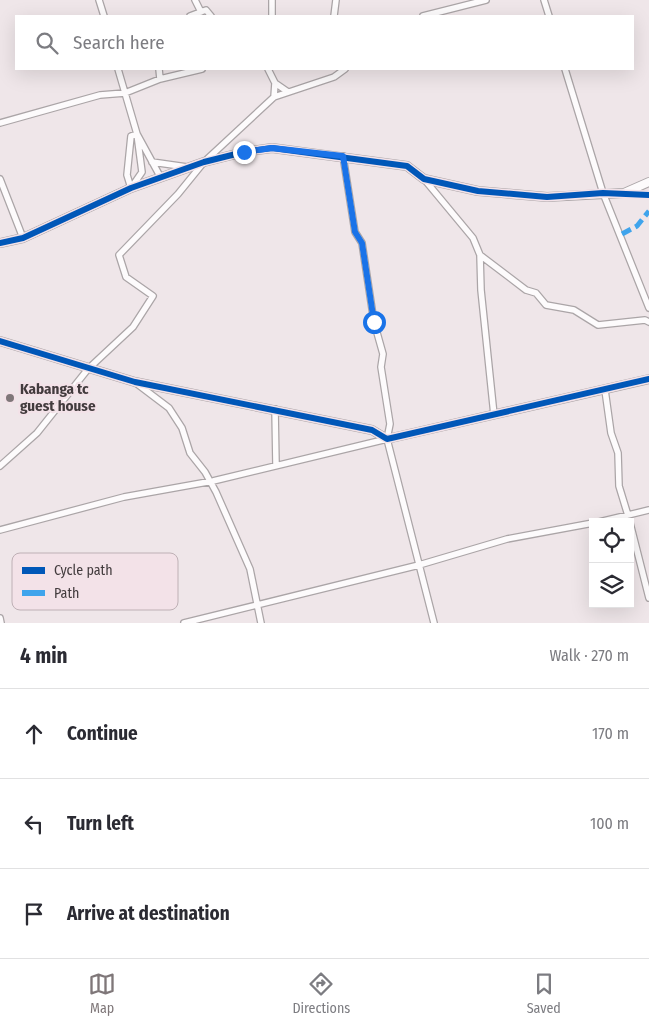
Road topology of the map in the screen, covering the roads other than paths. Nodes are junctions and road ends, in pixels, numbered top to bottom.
1 (99, 0) edge
2 (195, 0) edge
3 (272, 0) edge
4 (336, 0) edge
5 (486, 0) edge
6 (544, 0) edge
7 (201, 12) junction
8 (104, 15) edge
9 (193, 15) edge
10 (210, 15) edge
11 (272, 15) edge
12 (334, 15) edge
13 (427, 15) edge
14 (549, 15) edge
15 (118, 70) edge
16 (159, 70) edge
17 (198, 70) edge
18 (268, 70) edge
19 (345, 70) edge
20 (566, 70) edge
21 (160, 79) junction
22 (275, 83) junction
23 (125, 92) junction
24 (288, 92) junction
25 (274, 97) junction
26 (0, 123) edge
27 (137, 134) junction
28 (343, 156) junction
29 (152, 162) junction
30 (204, 162) junction
31 (189, 168) junction
32 (161, 178) junction
33 (0, 179) edge
34 (424, 179) junction
35 (649, 182) edge
36 (131, 188) junction
37 (603, 193) junction
38 (624, 193) junction
39 (649, 196) edge
40 (23, 238) junction
41 (0, 243) edge
42 (480, 255) junction
43 (649, 308) edge
44 (649, 322) edge
45 (2, 343) edge
46 (88, 369) junction
47 (649, 379) edge
48 (135, 382) junction
49 (605, 390) junction
50 (275, 410) junction
51 (494, 415) junction
52 (387, 439) junction
53 (276, 465) junction
54 (0, 466) edge
55 (210, 481) junction
56 (649, 510) edge
57 (629, 518) edge
58 (634, 518) edge
59 (589, 524) edge
60 (0, 530) edge
61 (634, 536) edge
62 (420, 565) junction
63 (649, 598) edge
64 (258, 605) junction
65 (0, 618) edge
66 (1, 623) edge
67 (184, 623) edge
68 (261, 623) edge
69 (434, 623) edge

1 - 8 street
2 - 7 street
3 - 11 street
4 - 12 street
5 - 13 street
6 - 14 street
7 - 9 street
7 - 10 street
15 - 23 street
16 - 21 street
17 - 21 street
18 - 22 street
19 - 24 street
20 - 37 street
21 - 23 street
22 - 24 street
22 - 25 street
23 - 26 street
23 - 27 street
24 - 25 street
25 - 30 street
27 - 29 street
27 - 36 street
27 - 36 street
28 - 30 street
28 - 34 street
28 - 52 street
29 - 31 street
29 - 32 street
30 - 31 street
30 - 46 street
31 - 32 street
32 - 36 street
33 - 40 street
34 - 37 street
34 - 42 street
35 - 38 street
36 - 40 street
37 - 38 street
37 - 43 street
38 - 39 street
40 - 41 street
42 - 44 street
42 - 51 street
45 - 46 street
46 - 48 street
46 - 54 street
47 - 49 street
48 - 50 street
48 - 55 street
49 - 51 street
49 - 57 street
50 - 52 street
50 - 53 street
51 - 52 street
52 - 53 street
52 - 62 street
53 - 55 street
55 - 60 street
55 - 64 street
56 - 58 street
59 - 62 street
61 - 63 street
62 - 64 street
62 - 69 street
64 - 67 street
64 - 68 street
65 - 66 street

